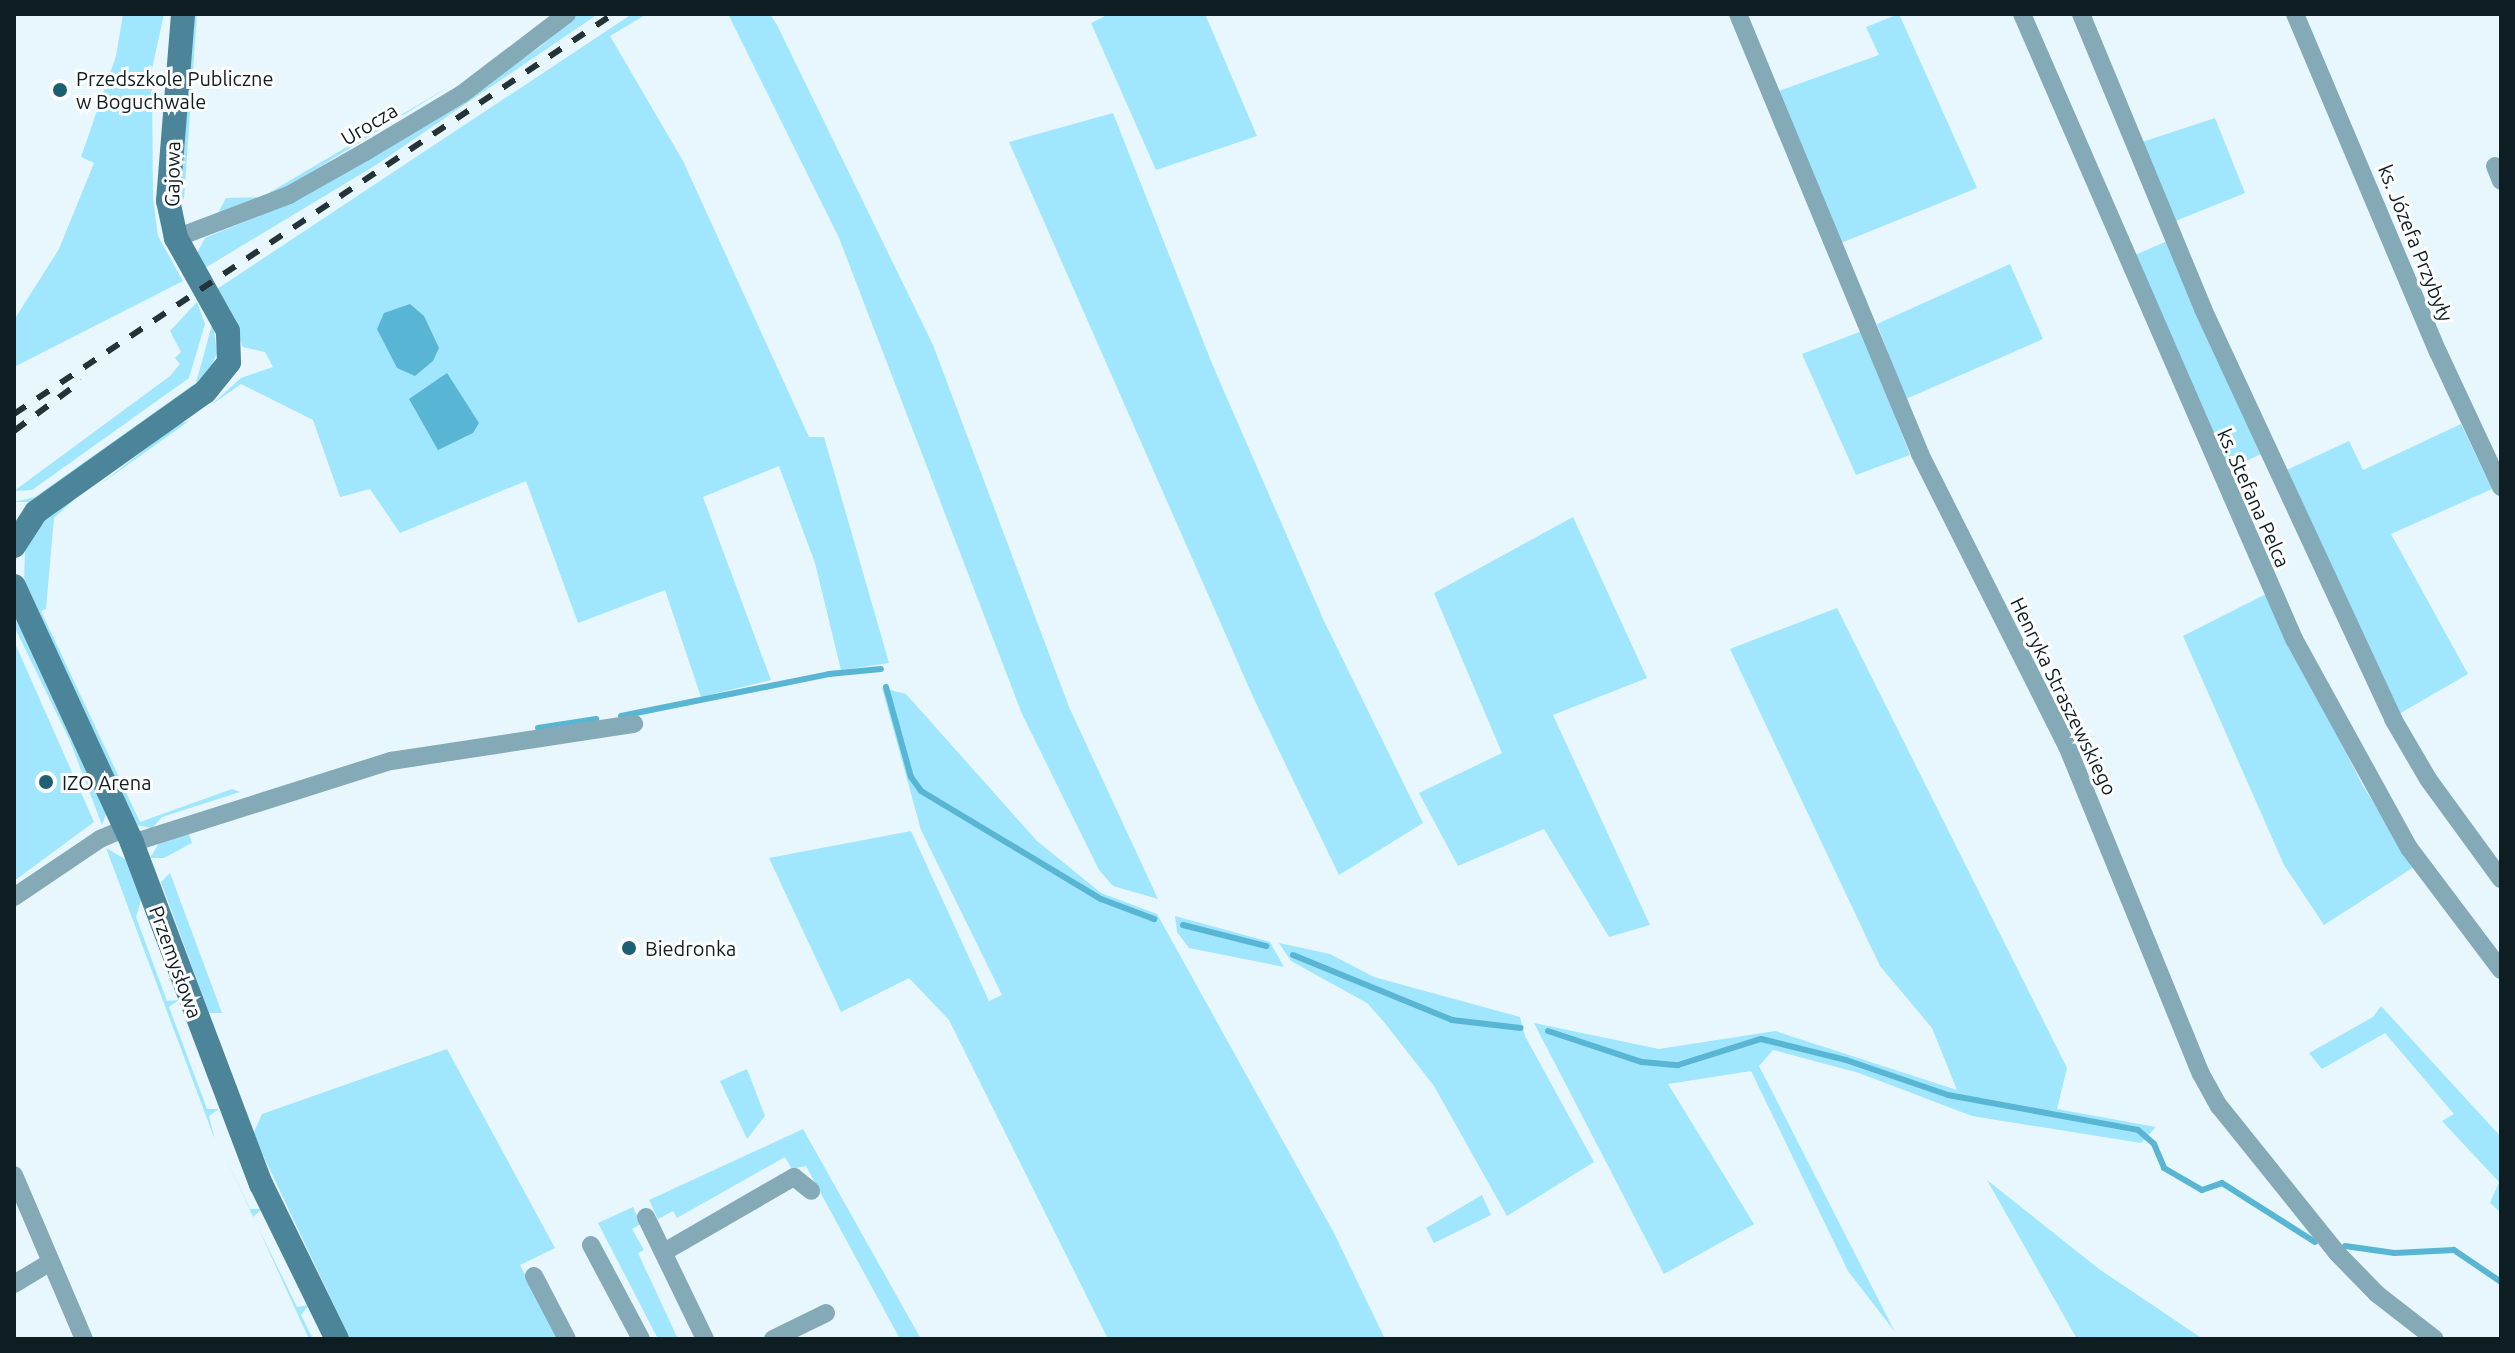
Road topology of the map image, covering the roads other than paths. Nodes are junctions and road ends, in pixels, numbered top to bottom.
1 (183, 14) edge
2 (567, 14) edge
3 (1738, 14) edge
4 (2022, 14) edge
5 (2081, 14) edge
6 (2295, 14) edge
7 (176, 238) junction
8 (2501, 487) edge
9 (16, 533) edge
10 (14, 586) edge
11 (634, 724) dead end
12 (129, 836) junction
13 (2501, 879) edge
14 (14, 897) edge
15 (2501, 970) edge
16 (14, 1175) edge
17 (811, 1191) dead end
18 (646, 1217) dead end
19 (591, 1245) dead end
20 (664, 1252) junction
21 (49, 1263) junction
22 (534, 1276) dead end
23 (14, 1284) edge
24 (826, 1313) dead end
25 (84, 1339) edge
26 (337, 1339) edge
27 (567, 1339) edge
28 (641, 1339) edge
29 (705, 1339) edge
30 (773, 1339) edge
31 (2435, 1339) edge

1 - 7 street, Gajowa
2 - 7 street, Urocza
3 - 31 street, Henryka Straszewskiego
4 - 15 street, ks. Stefana Pelca
5 - 13 street, ks. Stefana Pelca
6 - 8 street, ks. Józefa Przybyły
7 - 9 street
10 - 12 street, Przemysłowa
11 - 12 street
12 - 14 street
12 - 26 street, Przemysłowa
16 - 21 street
17 - 20 street
18 - 20 street
19 - 28 street
20 - 29 street
21 - 23 street
21 - 25 street
22 - 27 street
24 - 30 street

